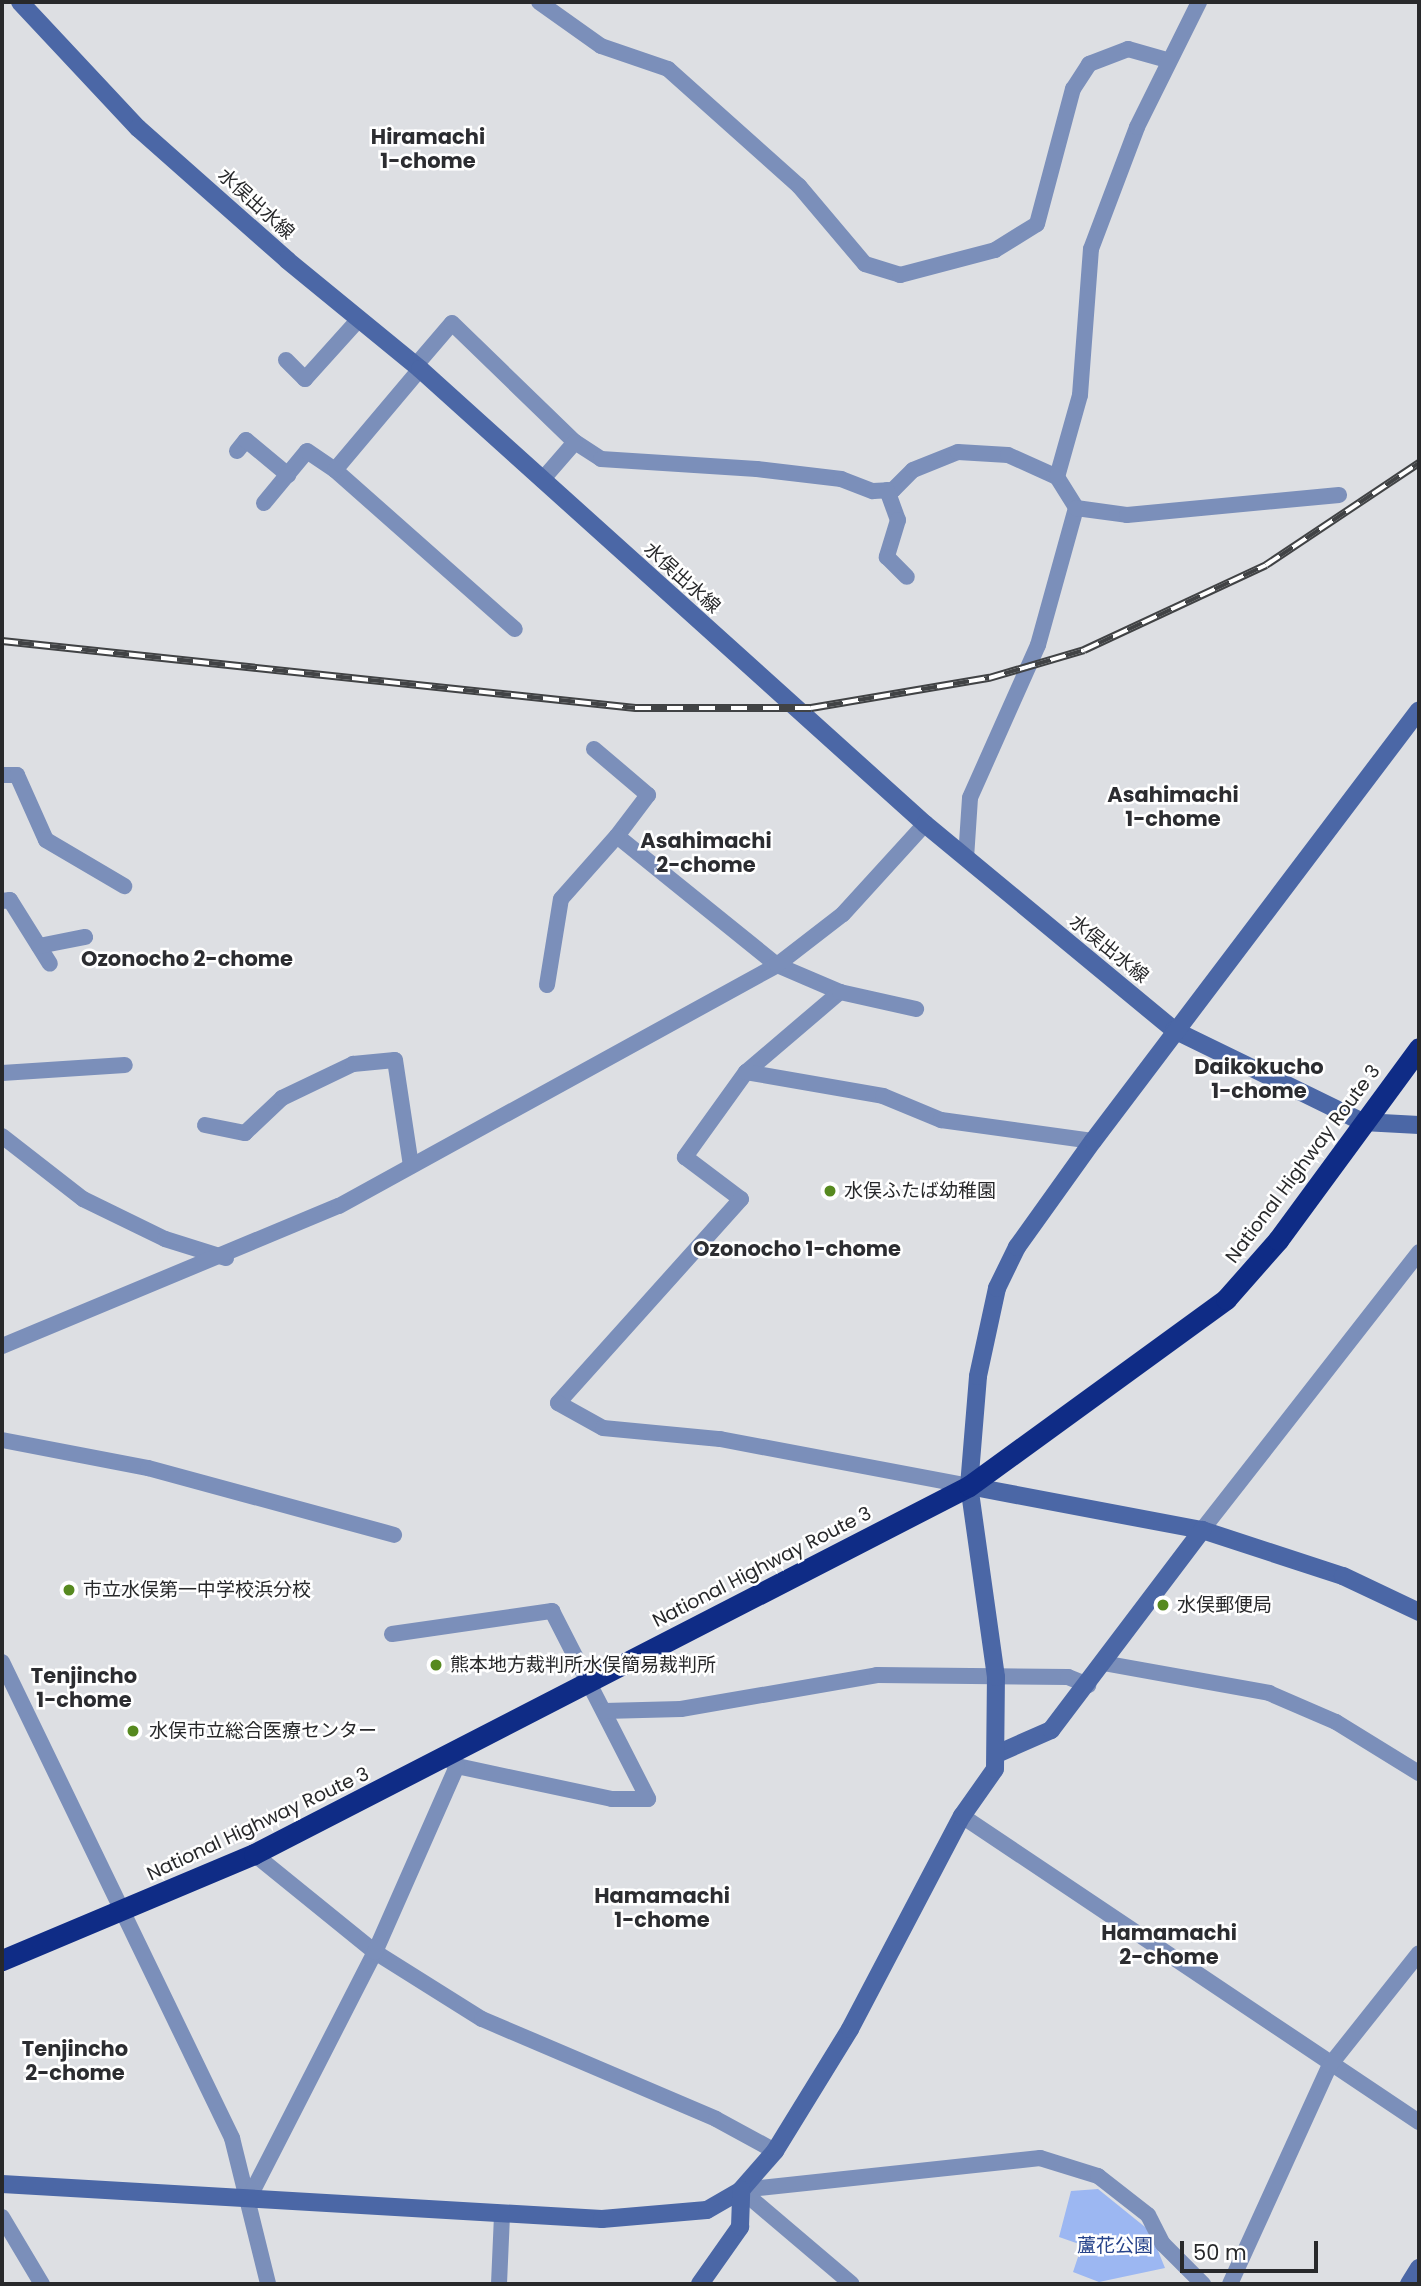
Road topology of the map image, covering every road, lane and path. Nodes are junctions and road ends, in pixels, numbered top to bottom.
1 (20, 2) edge
2 (540, 2) edge
3 (1199, 2) edge
4 (1167, 60) junction
5 (359, 319) junction
6 (286, 360) dead end
7 (418, 367) junction
8 (246, 440) dead end
9 (575, 442) junction
10 (335, 470) junction
11 (288, 475) junction
12 (1057, 477) junction
13 (542, 480) junction
14 (887, 490) junction
15 (1339, 495) dead end
16 (264, 503) dead end
17 (1076, 508) junction
18 (908, 577) dead end
19 (515, 628) dead end
20 (1419, 710) edge
21 (594, 748) dead end
22 (2, 775) edge
23 (925, 824) junction
24 (617, 836) junction
25 (965, 858) junction
26 (124, 886) dead end
27 (2, 901) edge
28 (85, 937) dead end
29 (39, 946) junction
30 (50, 964) dead end
31 (777, 965) junction
32 (547, 985) dead end
33 (840, 992) junction
34 (916, 1009) dead end
35 (1174, 1030) junction
36 (1419, 1048) edge
37 (125, 1065) dead end
38 (746, 1072) junction
39 (2, 1073) edge
40 (1363, 1122) junction
41 (205, 1125) dead end
42 (1419, 1125) edge
43 (2, 1136) edge
44 (1093, 1141) junction
45 (411, 1166) junction
46 (1419, 1252) edge
47 (226, 1258) junction
48 (2, 1346) edge
49 (2, 1440) edge
50 (969, 1486) junction
51 (1202, 1530) junction
52 (394, 1535) dead end
53 (1419, 1612) edge
54 (392, 1634) dead end
55 (2, 1662) edge
56 (1103, 1664) junction
57 (996, 1677) junction
58 (589, 1682) junction
59 (1088, 1685) junction
60 (604, 1711) junction
61 (999, 1753) junction
62 (452, 1762) junction
63 (1419, 1773) edge
64 (962, 1816) junction
65 (254, 1854) junction
66 (122, 1912) junction
67 (375, 1952) junction
68 (1419, 1953) edge
69 (2, 1960) edge
70 (1330, 2065) junction
71 (1419, 2122) edge
72 (775, 2151) junction
73 (2, 2185) edge
74 (741, 2190) junction
75 (248, 2200) junction
76 (502, 2214) junction
77 (2, 2217) edge
78 (1419, 2268) edge
79 (42, 2284) edge
80 (268, 2284) edge
81 (499, 2284) edge
82 (700, 2284) edge
83 (852, 2284) edge
84 (1203, 2284) edge
85 (1230, 2284) edge
86 (1409, 2284) edge

1 - 5 street, 水俣出水線
2 - 4 street
3 - 4 street
4 - 12 street
5 - 6 street
5 - 7 street, 水俣出水線
7 - 9 street
7 - 10 street
7 - 13 street, 水俣出水線
8 - 11 street
9 - 13 street
9 - 14 street
10 - 11 street
10 - 19 street
11 - 16 street
12 - 14 street
12 - 17 street
13 - 23 street, 水俣出水線
14 - 18 street
15 - 17 street
17 - 25 street
20 - 35 street
21 - 24 street
22 - 26 street
23 - 25 street, 水俣出水線
23 - 31 street
24 - 31 street
24 - 32 street
25 - 35 street, 水俣出水線
27 - 29 street
28 - 29 street
29 - 30 street
31 - 33 street
31 - 45 street
33 - 34 street
33 - 38 street
35 - 40 street, 水俣出水線
35 - 44 street
36 - 40 highway, National Highway Route 3
37 - 39 street
38 - 44 street
38 - 50 street
40 - 42 street
40 - 50 highway, National Highway Route 3
41 - 45 street
43 - 47 street
44 - 50 street
45 - 47 street
46 - 51 street
47 - 48 street
49 - 52 street
50 - 51 street
50 - 57 street
50 - 58 highway, National Highway Route 3
51 - 53 street
51 - 56 street
54 - 58 street
55 - 66 street
56 - 59 street
56 - 63 street
57 - 59 street
57 - 60 street
57 - 61 street
58 - 60 street
58 - 62 highway, National Highway Route 3
59 - 61 street
60 - 62 street
61 - 64 street
62 - 65 highway, National Highway Route 3
62 - 67 street
64 - 70 street
64 - 72 street
65 - 66 highway, National Highway Route 3
65 - 67 street
66 - 69 highway, National Highway Route 3
66 - 75 street
67 - 72 street
67 - 75 street
68 - 70 street
70 - 71 street
70 - 85 street
72 - 74 street
73 - 75 street
74 - 76 street
74 - 82 street
74 - 83 street
74 - 84 street
75 - 76 street
75 - 80 street
76 - 81 street
77 - 79 street
78 - 86 street

